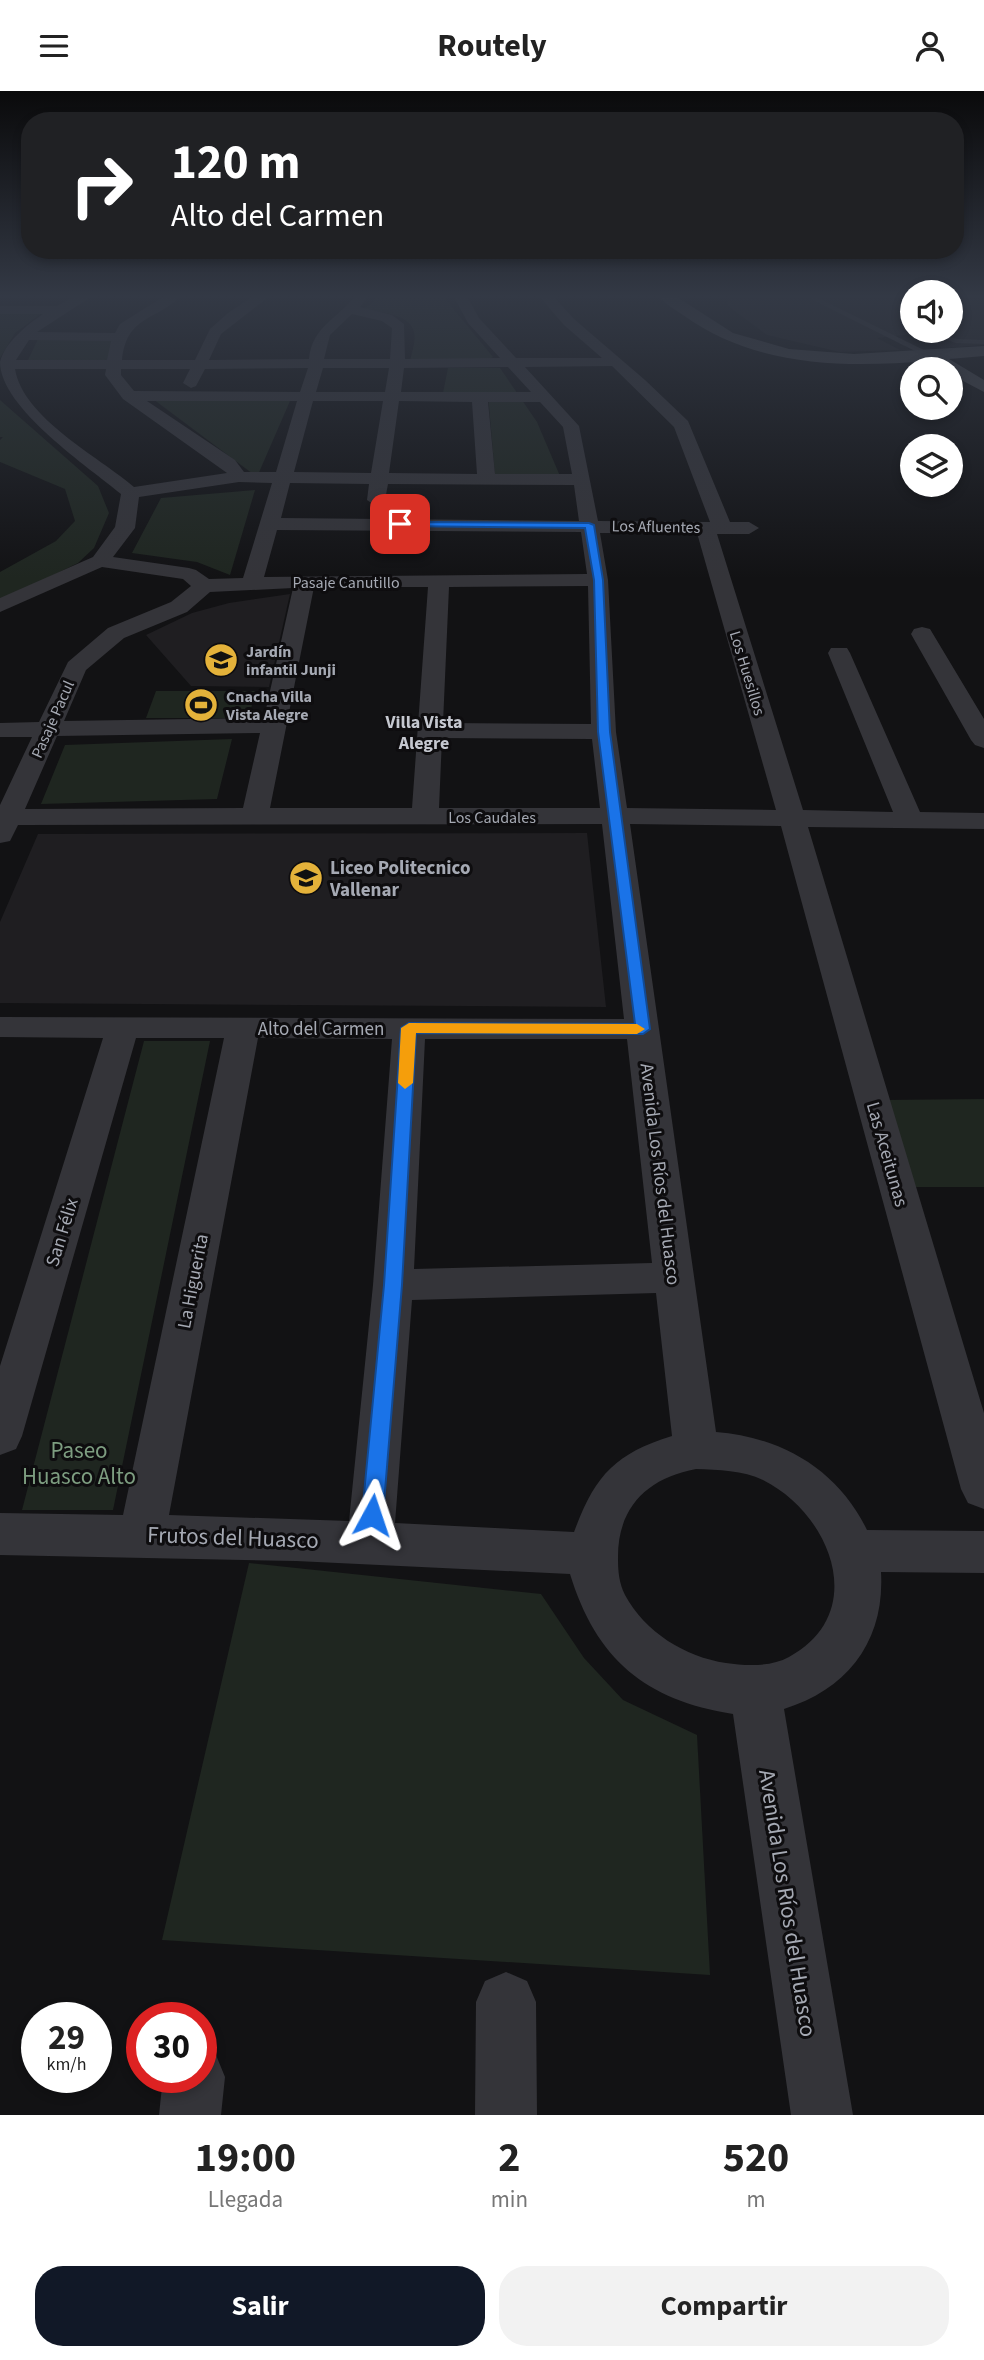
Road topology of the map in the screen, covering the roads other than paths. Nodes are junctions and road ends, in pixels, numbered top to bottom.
1 (13, 389) edge
2 (125, 389) edge
3 (188, 389) edge
4 (309, 389) edge
5 (393, 389) edge
6 (536, 389) edge
7 (644, 389) edge
8 (129, 395) junction
9 (185, 395) junction
10 (307, 396) junction
11 (392, 396) junction
12 (481, 396) junction
13 (542, 397) junction
14 (239, 477) junction
15 (283, 478) junction
16 (379, 478) junction
17 (486, 479) junction
18 (580, 480) junction
19 (130, 493) junction
20 (269, 524) junction
21 (373, 524) junction
22 (589, 525) junction
23 (713, 527) junction
24 (750, 528) dead end
25 (100, 561) junction
26 (598, 580) junction
27 (305, 581) junction
28 (439, 582) junction
29 (252, 583) junction
30 (204, 586) junction
31 (0, 606) edge
32 (922, 633) dead end
33 (839, 653) dead end
34 (273, 725) junction
35 (47, 729) junction
36 (0, 730) edge
37 (430, 730) junction
38 (604, 732) junction
39 (984, 740) edge
40 (615, 816) junction
41 (255, 817) junction
42 (425, 817) junction
43 (792, 818) junction
44 (910, 820) junction
45 (972, 821) edge
46 (3, 823) edge
47 (984, 839) edge
48 (0, 1027) edge
49 (123, 1027) junction
50 (243, 1028) junction
51 (409, 1028) junction
52 (643, 1029) junction
53 (674, 1277) junction
54 (393, 1285) junction
55 (0, 1436) edge
56 (696, 1450) junction
57 (984, 1489) edge
58 (0, 1534) edge
59 (142, 1534) junction
60 (370, 1541) junction
61 (854, 1551) junction
62 (984, 1552) edge
63 (593, 1555) junction
64 (755, 1690) junction
65 (506, 2002) dead end
66 (192, 2093) edge
67 (190, 2115) edge
68 (506, 2115) edge
69 (822, 2115) edge

1 - 19 street
2 - 8 street
3 - 9 street
4 - 10 street
5 - 11 street
6 - 13 street, Avenida Los Ríos del Huasco
7 - 23 street, Los Huesillos
8 - 9 street
8 - 14 street
9 - 10 street
10 - 11 street
10 - 15 street
11 - 12 street
11 - 16 street
12 - 13 street
12 - 17 street
13 - 18 street, Avenida Los Ríos del Huasco
14 - 15 street
14 - 19 street
15 - 16 street
15 - 20 street
16 - 17 street
16 - 21 street
17 - 18 street
18 - 22 street, Avenida Los Ríos del Huasco
19 - 25 street
20 - 21 street, Los Afluentes
20 - 29 street
21 - 22 street, Los Afluentes
22 - 23 street, Los Afluentes
22 - 26 street, Avenida Los Ríos del Huasco
23 - 24 street, Los Afluentes
23 - 43 street, Los Huesillos
25 - 30 street, Pasaje Canutillo
25 - 31 street
26 - 28 street, Pasaje Canutillo
26 - 38 street, Avenida Los Ríos del Huasco
27 - 28 street, Pasaje Canutillo
27 - 29 street, Pasaje Canutillo
27 - 34 street
28 - 37 street
29 - 30 street, Pasaje Canutillo
30 - 35 street, Pasaje Pacul
32 - 39 street
33 - 44 street
34 - 35 street
34 - 41 street
35 - 36 street
35 - 46 street, Pasaje Pacul
37 - 38 street
37 - 42 street
38 - 40 street, Avenida Los Ríos del Huasco
40 - 42 street, Los Caudales
40 - 43 street, Los Caudales
40 - 52 street, Avenida Los Ríos del Huasco
41 - 42 street, Los Caudales
41 - 46 street, Los Caudales
43 - 44 street, Los Caudales
43 - 57 street, Las Aceitunas
44 - 45 street, Los Caudales
45 - 47 street
48 - 49 street, Alto del Carmen
49 - 50 street, Alto del Carmen
49 - 55 street, San Félix
50 - 51 street, Alto del Carmen
50 - 59 street, La Higuerita
51 - 52 street, Alto del Carmen
51 - 54 street
52 - 53 street, Avenida Los Ríos del Huasco
53 - 54 street
53 - 56 street, Avenida Los Ríos del Huasco
54 - 60 street
56 - 61 street
56 - 63 street
58 - 59 street, Frutos del Huasco
59 - 60 street, Frutos del Huasco
60 - 63 street, Frutos del Huasco
61 - 62 street
61 - 64 street
63 - 64 street
64 - 69 street, Avenida Los Ríos del Huasco
65 - 68 street
66 - 67 street

